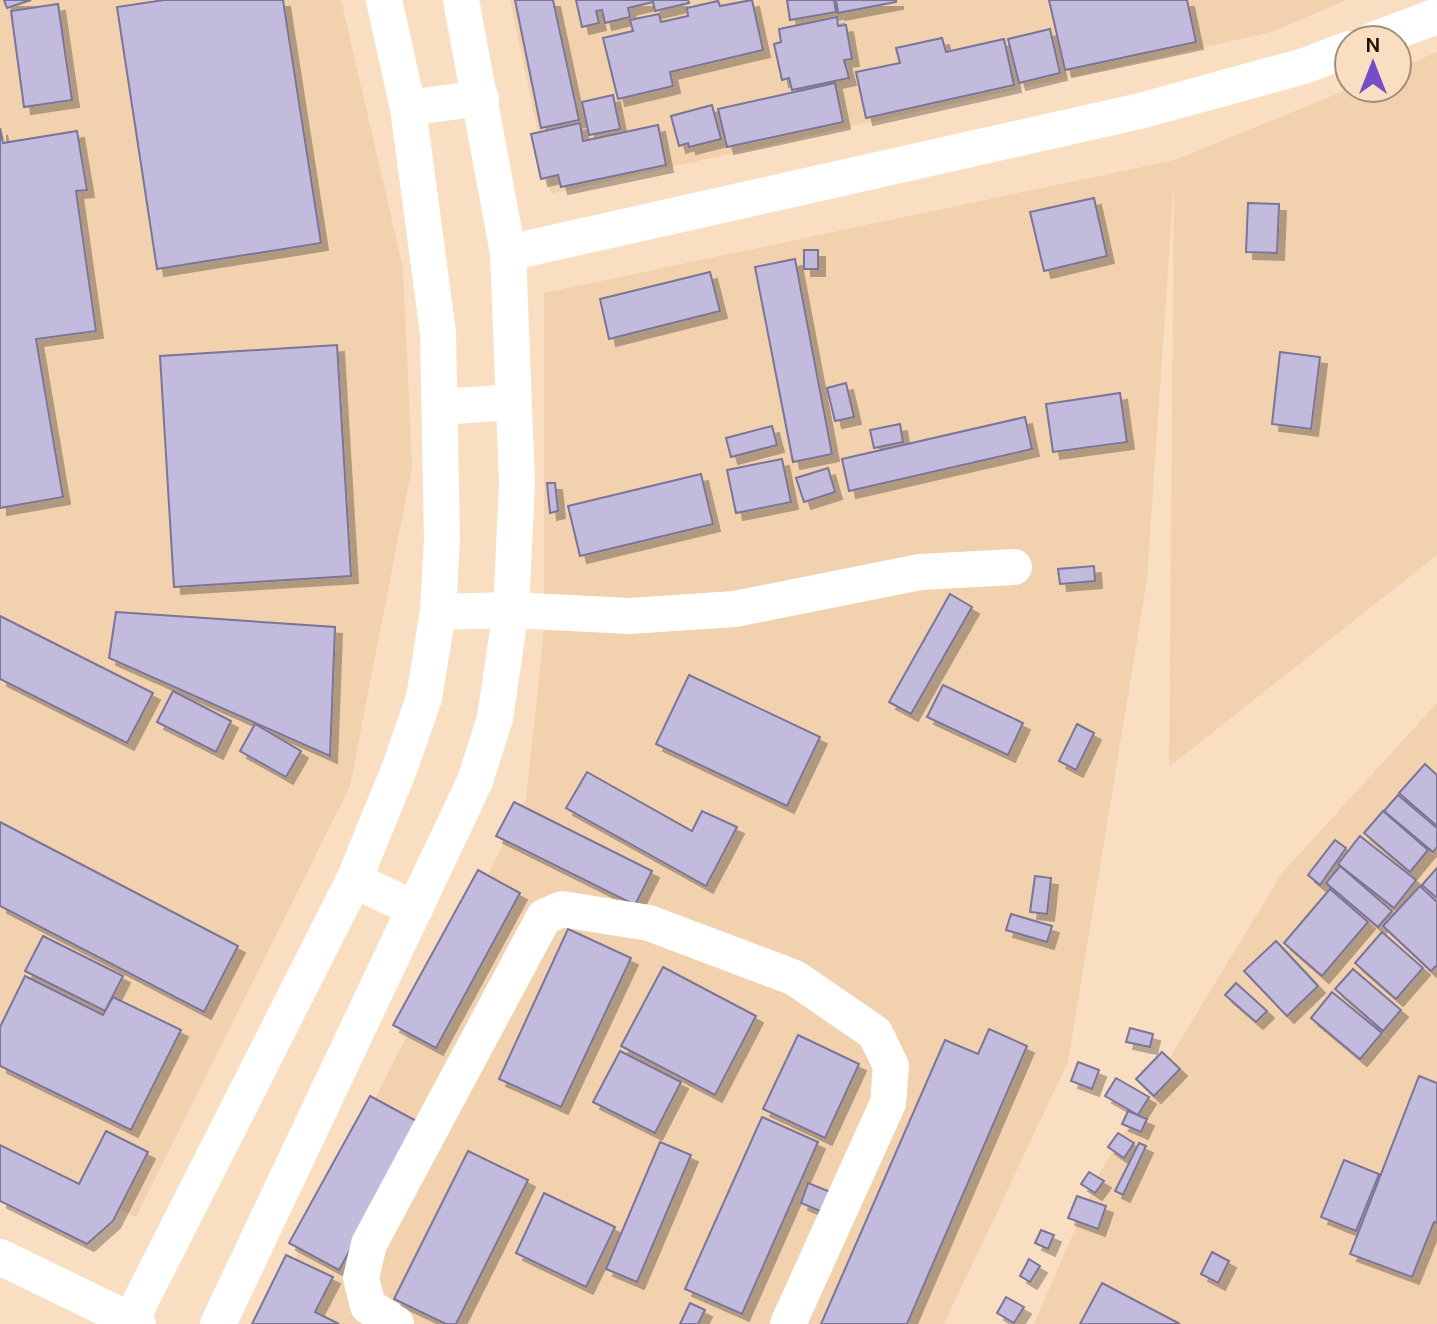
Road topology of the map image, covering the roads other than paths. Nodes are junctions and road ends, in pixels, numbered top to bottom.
1 (384, 0) edge
2 (461, 0) edge
3 (1437, 16) edge
4 (1413, 25) edge
5 (1333, 55) edge
6 (481, 98) junction
7 (408, 108) junction
8 (508, 253) junction
9 (513, 402) junction
10 (441, 407) junction
11 (1014, 567) dead end
12 (511, 610) junction
13 (438, 612) junction
14 (354, 880) junction
15 (415, 909) junction
16 (0, 1257) edge
17 (135, 1322) edge
18 (218, 1324) edge
19 (396, 1324) edge
20 (788, 1324) edge

1 - 7 street
2 - 6 street
3 - 4 street
5 - 8 street
6 - 7 street
6 - 8 street
7 - 10 street
8 - 9 street
9 - 10 street
9 - 12 street
10 - 13 street
11 - 12 street
12 - 13 street
12 - 15 street
13 - 14 street
14 - 15 street
14 - 17 street
15 - 18 street
16 - 17 street
19 - 20 street

